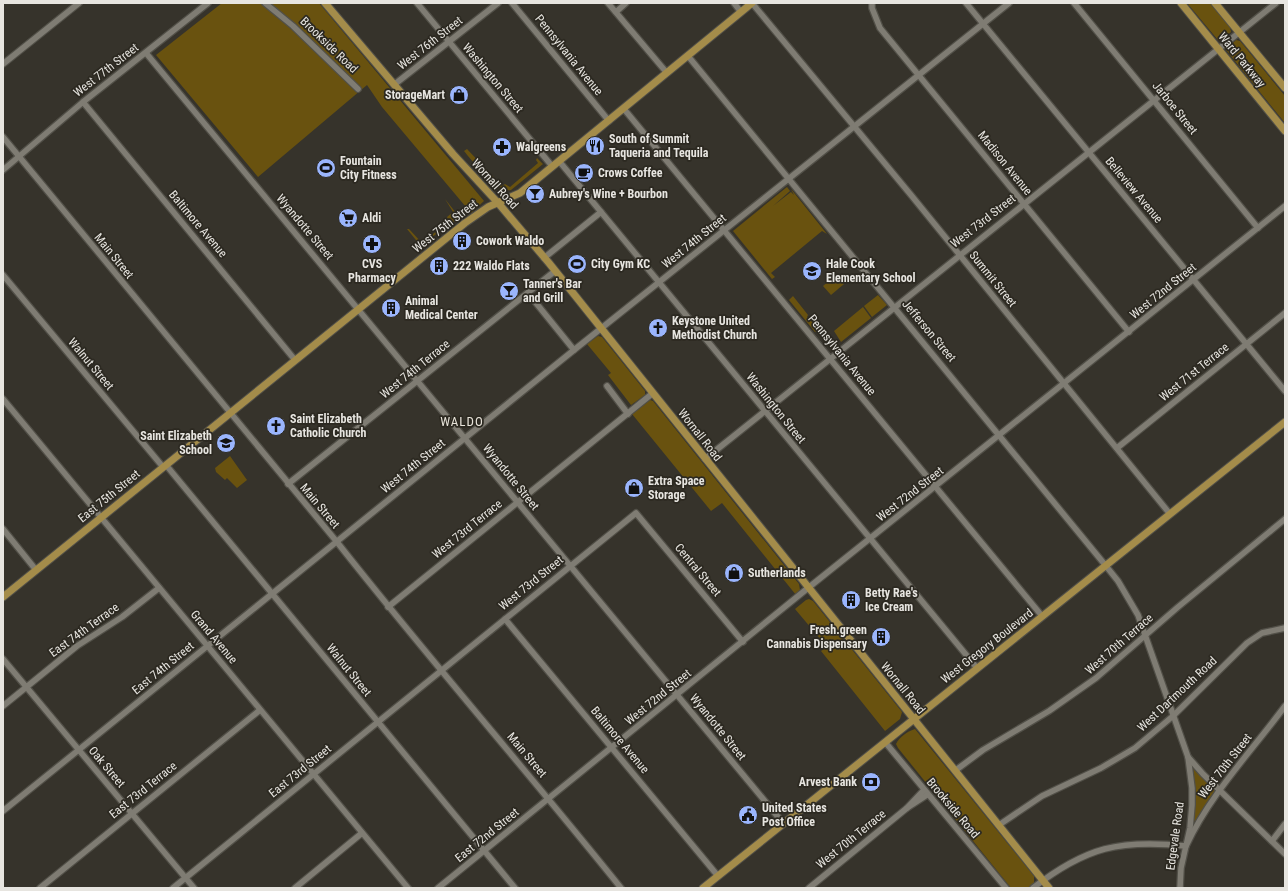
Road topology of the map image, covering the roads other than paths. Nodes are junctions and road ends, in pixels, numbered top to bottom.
1 (79, 3) edge
2 (208, 3) edge
3 (265, 3) edge
4 (325, 3) edge
5 (417, 3) edge
6 (498, 3) edge
7 (512, 3) edge
8 (608, 3) edge
9 (626, 3) edge
10 (734, 3) edge
11 (752, 3) edge
12 (872, 3) edge
13 (966, 3) edge
14 (1009, 3) edge
15 (1074, 3) edge
16 (1181, 3) edge
17 (1215, 3) edge
18 (1276, 3) edge
19 (616, 12) junction
20 (741, 12) junction
21 (983, 24) junction
22 (1240, 32) junction
23 (449, 42) junction
24 (1218, 49) junction
25 (146, 53) junction
26 (688, 56) junction
27 (3, 64) edge
28 (667, 73) junction
29 (918, 75) junction
30 (395, 84) junction
31 (1285, 88) edge
32 (358, 89) dead end
33 (1155, 100) junction
34 (83, 102) junction
35 (624, 109) junction
36 (609, 121) junction
37 (854, 127) junction
38 (1285, 131) edge
39 (3, 137) edge
40 (1088, 152) junction
41 (19, 157) junction
42 (558, 162) junction
43 (552, 166) junction
44 (3, 170) edge
45 (789, 179) junction
46 (499, 204) junction
47 (1023, 204) junction
48 (1285, 206) edge
49 (601, 212) junction
50 (1258, 228) junction
51 (725, 230) junction
52 (959, 254) junction
53 (544, 258) junction
54 (555, 271) junction
55 (3, 275) edge
56 (1194, 280) junction
57 (660, 282) junction
58 (528, 293) junction
59 (894, 306) junction
60 (358, 309) junction
61 (1285, 313) edge
62 (602, 328) junction
63 (1129, 332) junction
64 (1246, 344) junction
65 (574, 350) junction
66 (830, 359) junction
67 (295, 360) junction
68 (418, 381) junction
69 (1065, 383) junction
70 (607, 386) dead end
71 (1285, 391) edge
72 (653, 393) junction
73 (3, 400) edge
74 (764, 411) junction
75 (229, 413) junction
76 (628, 414) junction
77 (1285, 422) edge
78 (1000, 435) junction
79 (465, 439) junction
80 (1117, 448) junction
81 (705, 458) junction
82 (164, 466) junction
83 (288, 484) junction
84 (936, 488) junction
85 (518, 503) junction
86 (636, 513) joint
87 (1170, 514) junction
88 (101, 517) junction
89 (1285, 519) edge
90 (3, 530) edge
91 (870, 540) junction
92 (337, 542) junction
93 (1106, 566) junction
94 (570, 567) junction
95 (36, 570) junction
96 (159, 588) junction
97 (808, 588) junction
98 (273, 594) junction
99 (3, 597) edge
100 (388, 607) junction
101 (1042, 616) junction
102 (505, 619) junction
103 (1285, 628) edge
104 (1145, 636) junction
105 (743, 642) junction
106 (208, 646) junction
107 (3, 659) edge
108 (977, 668) junction
109 (441, 671) junction
110 (26, 687) junction
111 (678, 695) junction
112 (3, 706) edge
113 (1285, 706) edge
114 (260, 710) junction
115 (1173, 716) junction
116 (914, 719) junction
117 (378, 722) junction
118 (885, 742) junction
119 (612, 747) junction
120 (78, 749) junction
121 (1188, 757) junction
122 (956, 770) junction
123 (314, 774) junction
124 (1220, 789) junction
125 (926, 793) junction
126 (549, 798) junction
127 (3, 811) edge
128 (132, 814) junction
129 (783, 823) junction
130 (1285, 824) edge
131 (999, 825) junction
132 (362, 833) junction
133 (1272, 841) junction
134 (1186, 846) junction
135 (484, 851) junction
136 (1285, 854) edge
137 (718, 876) junction
138 (186, 878) junction
139 (1043, 880) junction
140 (40, 888) edge
141 (173, 888) edge
142 (194, 888) edge
143 (295, 888) edge
144 (408, 888) edge
145 (438, 888) edge
146 (515, 888) edge
147 (621, 888) edge
148 (703, 888) edge
149 (810, 888) edge
150 (1006, 888) edge
151 (1034, 888) edge
152 (1050, 888) edge
153 (1180, 888) edge

1 - 27 street
2 - 25 street, West 77th Street
3 - 32 street, Brookside Road
4 - 30 main road, Wornall Road
5 - 23 street, Washington Street
6 - 23 street, West 76th Street
7 - 36 street, Pennsylvania Avenue
8 - 19 street
9 - 19 street
10 - 20 street
11 - 20 main road, West 75th Street
11 - 37 street, Summit Street
12 - 29 street, Madison Avenue
13 - 21 street, Belleview Avenue
14 - 21 street, West 74th Street
15 - 33 street, Jarboe Street
16 - 24 main road, Ward Parkway
17 - 22 main road, Ward Parkway
18 - 22 street, West 73rd Street
19 - 28 street
20 - 26 main road, West 75th Street
21 - 29 street, West 74th Street
21 - 40 street, Belleview Avenue
22 - 24 street, West 73rd Street
22 - 31 main road, Ward Parkway
23 - 30 street, West 76th Street
23 - 43 street, Washington Street
24 - 33 street, West 73rd Street
24 - 38 main road, Ward Parkway
25 - 34 street, West 77th Street
25 - 60 street, Wyandotte Street
26 - 28 main road, West 75th Street
26 - 45 street, Jefferson Street
28 - 35 main road, West 75th Street
29 - 37 street, West 74th Street
29 - 47 street, Madison Avenue
30 - 46 main road, Wornall Road
33 - 40 street, West 73rd Street
33 - 50 street, Jarboe Street
34 - 41 street, West 77th Street
34 - 67 street, Baltimore Avenue
35 - 36 main road, West 75th Street
35 - 51 street, Pennsylvania Avenue
36 - 42 main road, West 75th Street
37 - 45 street, West 74th Street
37 - 52 street, Summit Street
39 - 41 street, Main Street
40 - 47 street, West 73rd Street
40 - 56 street, Belleview Avenue
41 - 44 street, West 77th Street
41 - 75 street, Main Street
42 - 43 main road, West 75th Street
42 - 49 street, Washington Street
43 - 46 main road, West 75th Street
45 - 51 street, West 74th Street
45 - 59 street, Jefferson Street
46 - 53 main road, Wornall Road
46 - 60 main road, West 75th Street
47 - 52 street, West 73rd Street
47 - 63 street, Madison Avenue
48 - 50 street, West 72nd Street
49 - 53 street
49 - 57 street, Washington Street
50 - 56 street, West 72nd Street
51 - 57 street, West 74th Street
51 - 66 street, Pennsylvania Avenue
52 - 59 street, West 73rd Street
52 - 69 street, Summit Street
53 - 54 main road, Wornall Road
54 - 58 street, West 74th Terrace
54 - 62 main road, Wornall Road
55 - 82 street, Walnut Street
56 - 63 street, West 72nd Street
56 - 64 street, Belleview Avenue
57 - 62 street, West 74th Street
57 - 74 street, Washington Street
58 - 65 street
58 - 68 street, West 74th Terrace
59 - 66 street, West 73rd Street
59 - 78 street, Jefferson Street
60 - 67 main road, West 75th Street
60 - 68 street, Wyandotte Street
61 - 64 street, West 71st Terrace
62 - 65 street, West 74th Street
62 - 72 main road, Wornall Road
63 - 69 street, West 72nd Street
64 - 71 street, Belleview Avenue
64 - 80 street, West 71st Terrace
65 - 79 street, West 74th Street
66 - 74 street, West 73rd Street
66 - 84 street, Pennsylvania Avenue
67 - 75 main road, West 75th Street
68 - 79 street, Wyandotte Street
68 - 83 street, West 74th Terrace
69 - 78 street, West 72nd Street
69 - 80 street, Summit Street
70 - 76 street
72 - 76 street, West 73rd Terrace
72 - 81 main road, Wornall Road
73 - 88 street, Grand Avenue
74 - 81 street, West 73rd Street
74 - 91 street, Washington Street
75 - 82 main road, East 75th Street
75 - 83 street, Main Street
76 - 85 street, West 73rd Terrace
77 - 87 main road, West Gregory Boulevard
78 - 84 street, West 72nd Street
78 - 93 street, Jefferson Street
79 - 85 street, Wyandotte Street
79 - 92 street, West 74th Street
80 - 87 street, Summit Street
81 - 97 main road, Wornall Road
82 - 88 main road, East 75th Street
82 - 98 street, Walnut Street
83 - 92 street, Main Street
84 - 91 street, West 72nd Street
84 - 101 street, Pennsylvania Avenue
85 - 94 street, Wyandotte Street
85 - 100 street, West 73rd Terrace
86 - 94 street, West 73rd Street
86 - 105 street, Central Street
87 - 93 main road, West Gregory Boulevard
88 - 95 main road, East 75th Street
88 - 96 street, Grand Avenue
89 - 104 street, West 70th Terrace
90 - 95 street
91 - 97 street, West 72nd Street
91 - 108 street, Washington Street
92 - 98 street, East 74th Street
92 - 100 street, Main Street
93 - 101 main road, West Gregory Boulevard
93 - 104 street, Edgevale Road
94 - 102 street, West 73rd Street
94 - 111 street, Wyandotte Street
95 - 99 main road, East 75th Street
96 - 106 street, Grand Avenue
96 - 110 street, East 74th Terrace
97 - 105 street, West 72nd Street
97 - 116 main road, Wornall Road
98 - 106 street, East 74th Street
98 - 117 street, Walnut Street
100 - 109 street, Main Street
101 - 108 main road, West Gregory Boulevard
102 - 109 street, West 73rd Street
102 - 119 street, Baltimore Avenue
103 - 115 street, West Dartmouth Road
104 - 115 street, Edgevale Road
104 - 122 street, West 70th Terrace
105 - 111 street, West 72nd Street
106 - 114 street, Grand Avenue
106 - 120 street, East 74th Street
107 - 110 street, Oak Street
108 - 116 main road, West Gregory Boulevard
109 - 117 street, East 73rd Street
109 - 126 street, Main Street
110 - 112 street, East 74th Terrace
110 - 120 street, Oak Street
111 - 119 street, West 72nd Street
111 - 129 street, Wyandotte Street
113 - 124 street, West 70th Street
114 - 123 street, Grand Avenue
114 - 128 street, East 73rd Terrace
115 - 121 street, Edgevale Road
115 - 131 street, West Dartmouth Road
116 - 118 main road, West Gregory Boulevard
116 - 122 main road, Wornall Road
117 - 123 street, East 73rd Street
117 - 135 street, Walnut Street
118 - 125 street, Brookside Road
118 - 129 main road, West Gregory Boulevard
119 - 126 street, West 72nd Street
119 - 137 street, Baltimore Avenue
120 - 127 street, East 74th Street
120 - 128 street, Oak Street
121 - 124 street
121 - 134 street, Edgevale Road
122 - 131 main road, Wornall Road
123 - 132 street, Grand Avenue
123 - 138 street, East 73rd Street
124 - 133 street
124 - 134 street, West 70th Street
125 - 149 street, West 70th Terrace
125 - 150 street, Brookside Road
126 - 135 street, East 72nd Street
126 - 147 street, Main Street
128 - 138 street, Oak Street
128 - 140 street, East 73rd Terrace
129 - 137 main road, West Gregory Boulevard
130 - 133 street
131 - 139 main road, Wornall Road
132 - 143 street
132 - 144 street, Grand Avenue
133 - 136 street
134 - 139 street
134 - 153 street, Edgevale Road
135 - 145 street, East 72nd Street
135 - 146 street, Walnut Street
137 - 148 main road, West Gregory Boulevard
138 - 141 street, East 73rd Street
138 - 142 street, Oak Street
139 - 151 street
139 - 152 main road, Wornall Road

